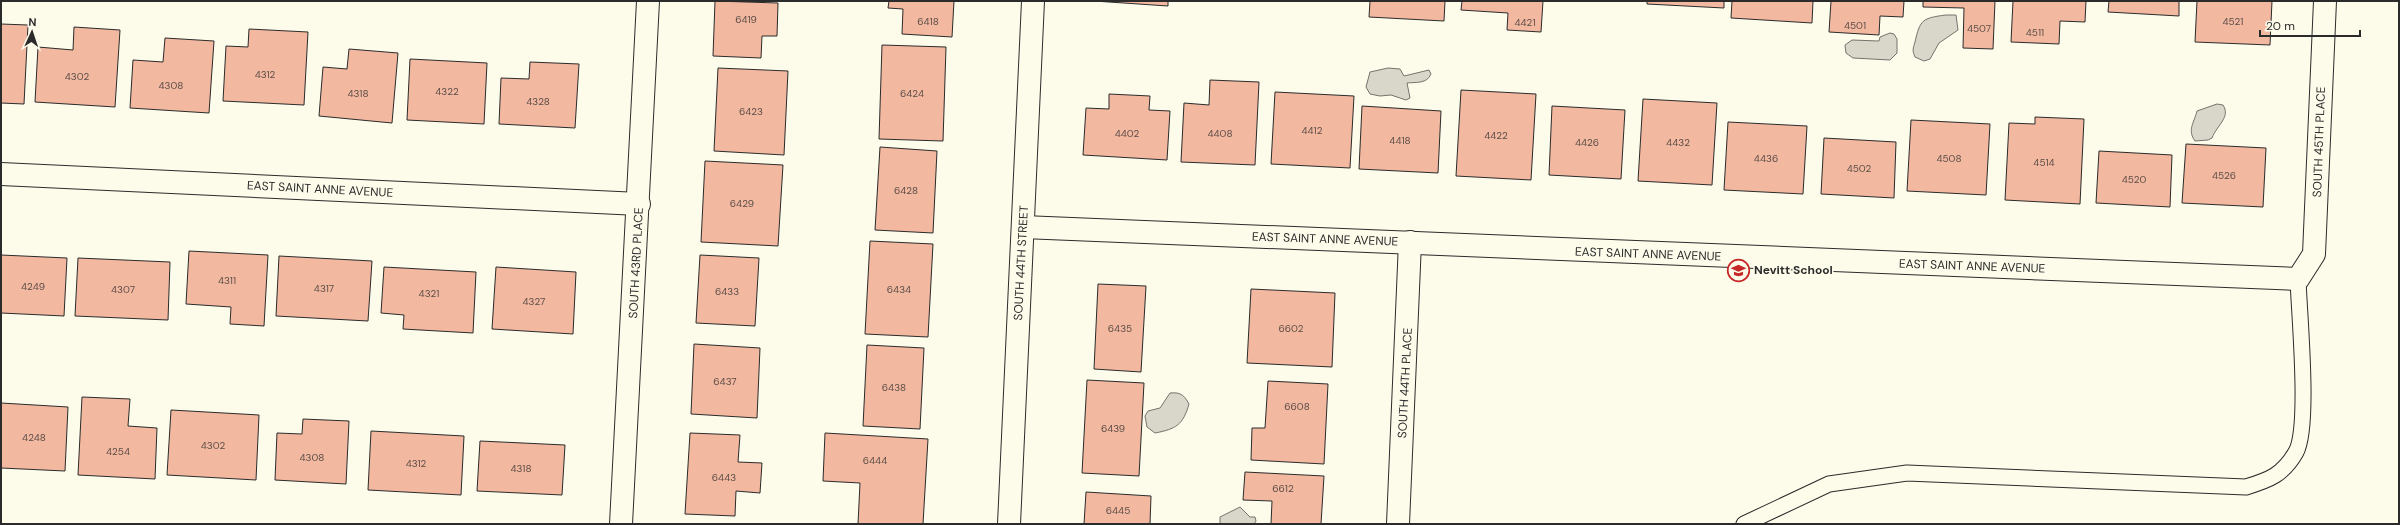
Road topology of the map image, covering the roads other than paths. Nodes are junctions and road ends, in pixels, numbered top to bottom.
1 (648, 1) edge
2 (1033, 1) edge
3 (2325, 1) edge
4 (1, 174) edge
5 (639, 204) junction
6 (1023, 227) junction
7 (1410, 242) junction
8 (2298, 279) junction
9 (621, 524) edge
10 (1009, 524) edge
11 (1398, 524) edge
12 (1744, 524) edge

1 - 5 street, SOUTH 43RD PLACE
2 - 6 street, SOUTH 44TH STREET
3 - 8 street, SOUTH 45TH PLACE
4 - 5 street, EAST SAINT ANNE AVENUE
5 - 9 street, SOUTH 43RD PLACE
6 - 7 street, EAST SAINT ANNE AVENUE
6 - 10 street, SOUTH 44TH STREET
7 - 8 street, EAST SAINT ANNE AVENUE
7 - 11 street, SOUTH 44TH PLACE
8 - 12 lane

